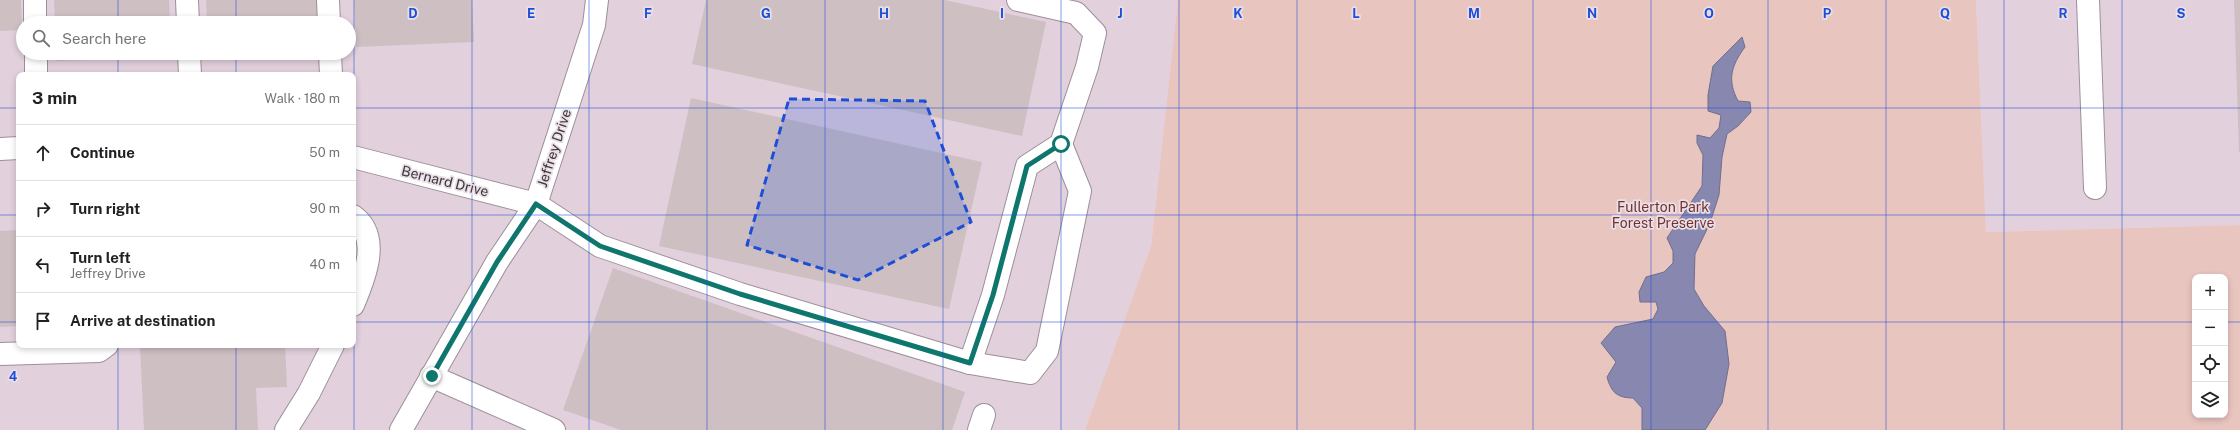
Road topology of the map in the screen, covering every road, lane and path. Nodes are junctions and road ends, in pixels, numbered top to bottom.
1 (34, 0) edge
2 (187, 0) edge
3 (328, 0) edge
4 (597, 0) edge
5 (1018, 0) edge
6 (2088, 0) edge
7 (35, 16) edge
8 (188, 16) edge
9 (329, 16) edge
10 (36, 60) edge
11 (189, 60) edge
12 (330, 60) edge
13 (36, 72) edge
14 (190, 72) edge
15 (331, 72) edge
16 (1061, 144) junction
17 (0, 148) edge
18 (16, 148) edge
19 (356, 158) edge
20 (2095, 188) dead end
21 (536, 204) junction
22 (356, 218) edge
23 (356, 298) edge
24 (102, 348) edge
25 (332, 348) edge
26 (0, 354) edge
27 (970, 363) junction
28 (432, 376) junction
29 (286, 430) edge
30 (401, 430) edge
31 (554, 430) edge

1 - 7 street
2 - 8 street
3 - 9 street
4 - 21 street, Jeffrey Drive
5 - 16 street
6 - 20 street
10 - 13 street
11 - 14 street
12 - 15 street
16 - 27 street
16 - 27 street, Bernard Drive
17 - 18 street
19 - 21 street, Bernard Drive
21 - 27 street, Bernard Drive
21 - 28 street, Jeffrey Drive
22 - 23 street
24 - 26 street
25 - 29 street
28 - 30 street, Jeffrey Drive
28 - 31 street

